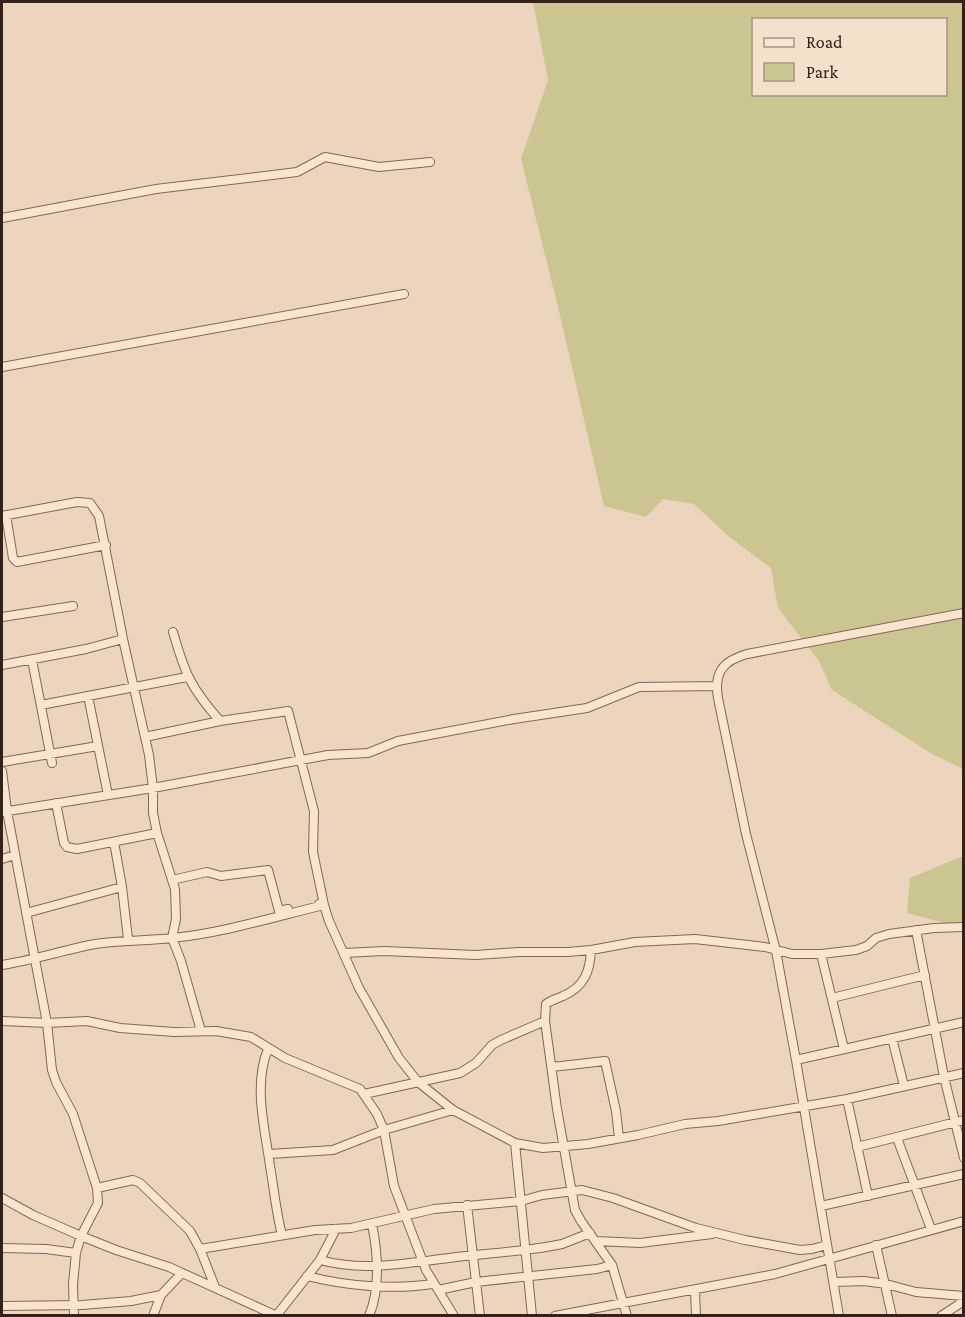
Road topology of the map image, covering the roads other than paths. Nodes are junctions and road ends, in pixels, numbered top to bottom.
1 (430, 162) dead end
2 (2, 218) edge
3 (404, 294) dead end
4 (2, 367) edge
5 (4, 515) edge
6 (106, 545) junction
7 (73, 606) dead end
8 (963, 613) edge
9 (2, 617) edge
10 (173, 632) dead end
11 (123, 639) junction
12 (32, 660) junction
13 (2, 664) edge
14 (187, 677) junction
15 (716, 686) junction
16 (134, 688) junction
17 (88, 696) junction
18 (40, 705) junction
19 (220, 721) junction
20 (145, 737) junction
21 (98, 746) junction
22 (51, 758) junction
23 (300, 760) junction
24 (2, 762) edge
25 (2, 771) edge
26 (153, 788) junction
27 (108, 795) junction
28 (56, 803) junction
29 (4, 812) edge
30 (157, 833) junction
31 (114, 842) junction
32 (15, 855) junction
33 (2, 859) edge
34 (172, 880) junction
35 (122, 887) junction
36 (324, 905) junction
37 (26, 913) junction
38 (963, 927) edge
39 (916, 930) junction
40 (172, 938) junction
41 (128, 939) junction
42 (591, 950) junction
43 (776, 951) junction
44 (344, 953) junction
45 (821, 954) junction
46 (35, 959) junction
47 (2, 965) edge
48 (925, 975) junction
49 (832, 998) junction
50 (2, 1021) edge
51 (545, 1021) junction
52 (963, 1022) edge
53 (47, 1023) junction
54 (935, 1029) junction
55 (201, 1031) junction
56 (892, 1038) junction
57 (268, 1049) junction
58 (844, 1049) junction
59 (796, 1060) junction
60 (552, 1067) junction
61 (963, 1073) edge
62 (944, 1077) junction
63 (418, 1082) junction
64 (904, 1086) junction
65 (364, 1094) junction
66 (847, 1099) junction
67 (803, 1107) junction
68 (453, 1110) junction
69 (963, 1120) edge
70 (954, 1123) junction
71 (384, 1130) junction
72 (619, 1138) junction
73 (897, 1138) junction
74 (515, 1143) junction
75 (564, 1147) junction
76 (857, 1147) junction
77 (269, 1154) junction
78 (963, 1158) edge
79 (963, 1174) edge
80 (915, 1185) junction
81 (97, 1188) junction
82 (571, 1191) junction
83 (868, 1196) junction
84 (2, 1198) edge
85 (521, 1201) junction
86 (467, 1205) junction
87 (821, 1206) junction
88 (405, 1216) junction
89 (963, 1221) edge
90 (372, 1224) junction
91 (336, 1229) junction
92 (931, 1229) junction
93 (590, 1233) junction
94 (719, 1234) junction
95 (81, 1236) junction
96 (282, 1236) junction
97 (596, 1241) junction
98 (827, 1245) junction
99 (876, 1245) junction
100 (2, 1248) edge
101 (200, 1249) junction
102 (525, 1250) junction
103 (76, 1253) junction
104 (472, 1255) junction
105 (830, 1259) junction
106 (320, 1260) junction
107 (423, 1262) junction
108 (376, 1265) junction
109 (612, 1265) junction
110 (182, 1273) junction
111 (527, 1275) junction
112 (307, 1276) junction
113 (476, 1282) junction
114 (834, 1282) junction
115 (886, 1284) junction
116 (378, 1286) junction
117 (215, 1287) junction
118 (435, 1287) junction
119 (696, 1291) junction
120 (161, 1295) junction
121 (963, 1296) edge
122 (963, 1301) edge
123 (624, 1302) junction
124 (73, 1305) junction
125 (2, 1306) edge
126 (11, 1311) edge
127 (276, 1315) edge
128 (556, 1315) edge
129 (74, 1316) edge
130 (153, 1316) edge
131 (369, 1316) edge
132 (454, 1316) edge
133 (480, 1316) edge
134 (532, 1316) edge
135 (627, 1316) edge
136 (696, 1316) edge
137 (839, 1316) edge
138 (892, 1316) edge
139 (941, 1316) edge

1 - 2 street
3 - 4 street
5 - 6 street
5 - 6 street
6 - 11 street
7 - 9 street
8 - 15 street
10 - 14 street
11 - 12 street
11 - 16 street
12 - 13 street
12 - 18 street
14 - 16 street
14 - 19 street
15 - 23 street
15 - 43 street
16 - 17 street
16 - 20 street
17 - 18 street
17 - 21 street
18 - 22 street
19 - 20 street
19 - 23 street
20 - 26 street
21 - 22 street
21 - 27 street
22 - 24 street
23 - 26 street
23 - 36 street
25 - 29 street
26 - 27 street
26 - 30 street
27 - 28 street
28 - 29 street
28 - 31 street
29 - 32 street
30 - 31 street
30 - 34 street
31 - 35 street
32 - 33 street
32 - 37 street
34 - 36 street
34 - 40 street
35 - 37 street
35 - 41 street
36 - 40 street
36 - 44 street
37 - 46 street
38 - 39 street
39 - 45 street
39 - 48 street
40 - 41 street
40 - 55 street
41 - 46 street
42 - 43 street
42 - 44 street
42 - 51 street
43 - 45 street
43 - 59 street
44 - 63 street
45 - 49 street
46 - 47 street
46 - 53 street
48 - 49 street
48 - 54 street
49 - 58 street
50 - 53 street
51 - 60 street
51 - 63 street
52 - 54 street
53 - 55 street
53 - 81 street
54 - 56 street
54 - 62 street
55 - 57 street
56 - 58 street
56 - 64 street
57 - 65 street
57 - 77 street
58 - 59 street
59 - 67 street
60 - 72 street
60 - 75 street
61 - 62 street
62 - 64 street
62 - 70 street
63 - 65 street
63 - 68 street
64 - 66 street
65 - 71 street
66 - 67 street
66 - 76 street
67 - 72 street
67 - 87 street
68 - 71 street
68 - 74 street
69 - 70 street
70 - 73 street
70 - 78 street
71 - 77 street
71 - 88 street
72 - 75 street
73 - 76 street
73 - 80 street
74 - 75 street
74 - 85 street
75 - 82 street
76 - 83 street
77 - 96 street
79 - 80 street
80 - 83 street
80 - 92 street
81 - 95 street
81 - 101 street
82 - 85 street
82 - 93 street
82 - 94 street
83 - 87 street
84 - 95 street
85 - 86 street
85 - 102 street
86 - 88 street
86 - 104 street
87 - 98 street
88 - 90 street
88 - 107 street
89 - 92 street
90 - 91 street
90 - 108 street
91 - 96 street
91 - 106 street
92 - 99 street
93 - 97 street
93 - 102 street
94 - 97 street
94 - 98 street
95 - 103 street
95 - 110 street
96 - 101 street
97 - 109 street
98 - 105 street
99 - 105 street
99 - 115 street
100 - 103 street
101 - 117 street
102 - 104 street
102 - 111 street
103 - 124 street
104 - 107 street
104 - 113 street
105 - 114 street
105 - 119 street
106 - 108 street
106 - 112 street
107 - 108 street
107 - 118 street
108 - 116 street
109 - 111 street
109 - 123 street
110 - 117 street
110 - 120 street
111 - 113 street
111 - 134 street
112 - 116 street
112 - 127 street
113 - 118 street
113 - 133 street
114 - 115 street
114 - 137 street
115 - 121 street
115 - 138 street
116 - 118 street
116 - 131 street
117 - 127 street
118 - 132 street
119 - 123 street
119 - 136 street
120 - 124 street
120 - 130 street
122 - 139 street
123 - 128 street
123 - 135 street
124 - 126 street
124 - 129 street
125 - 126 street

